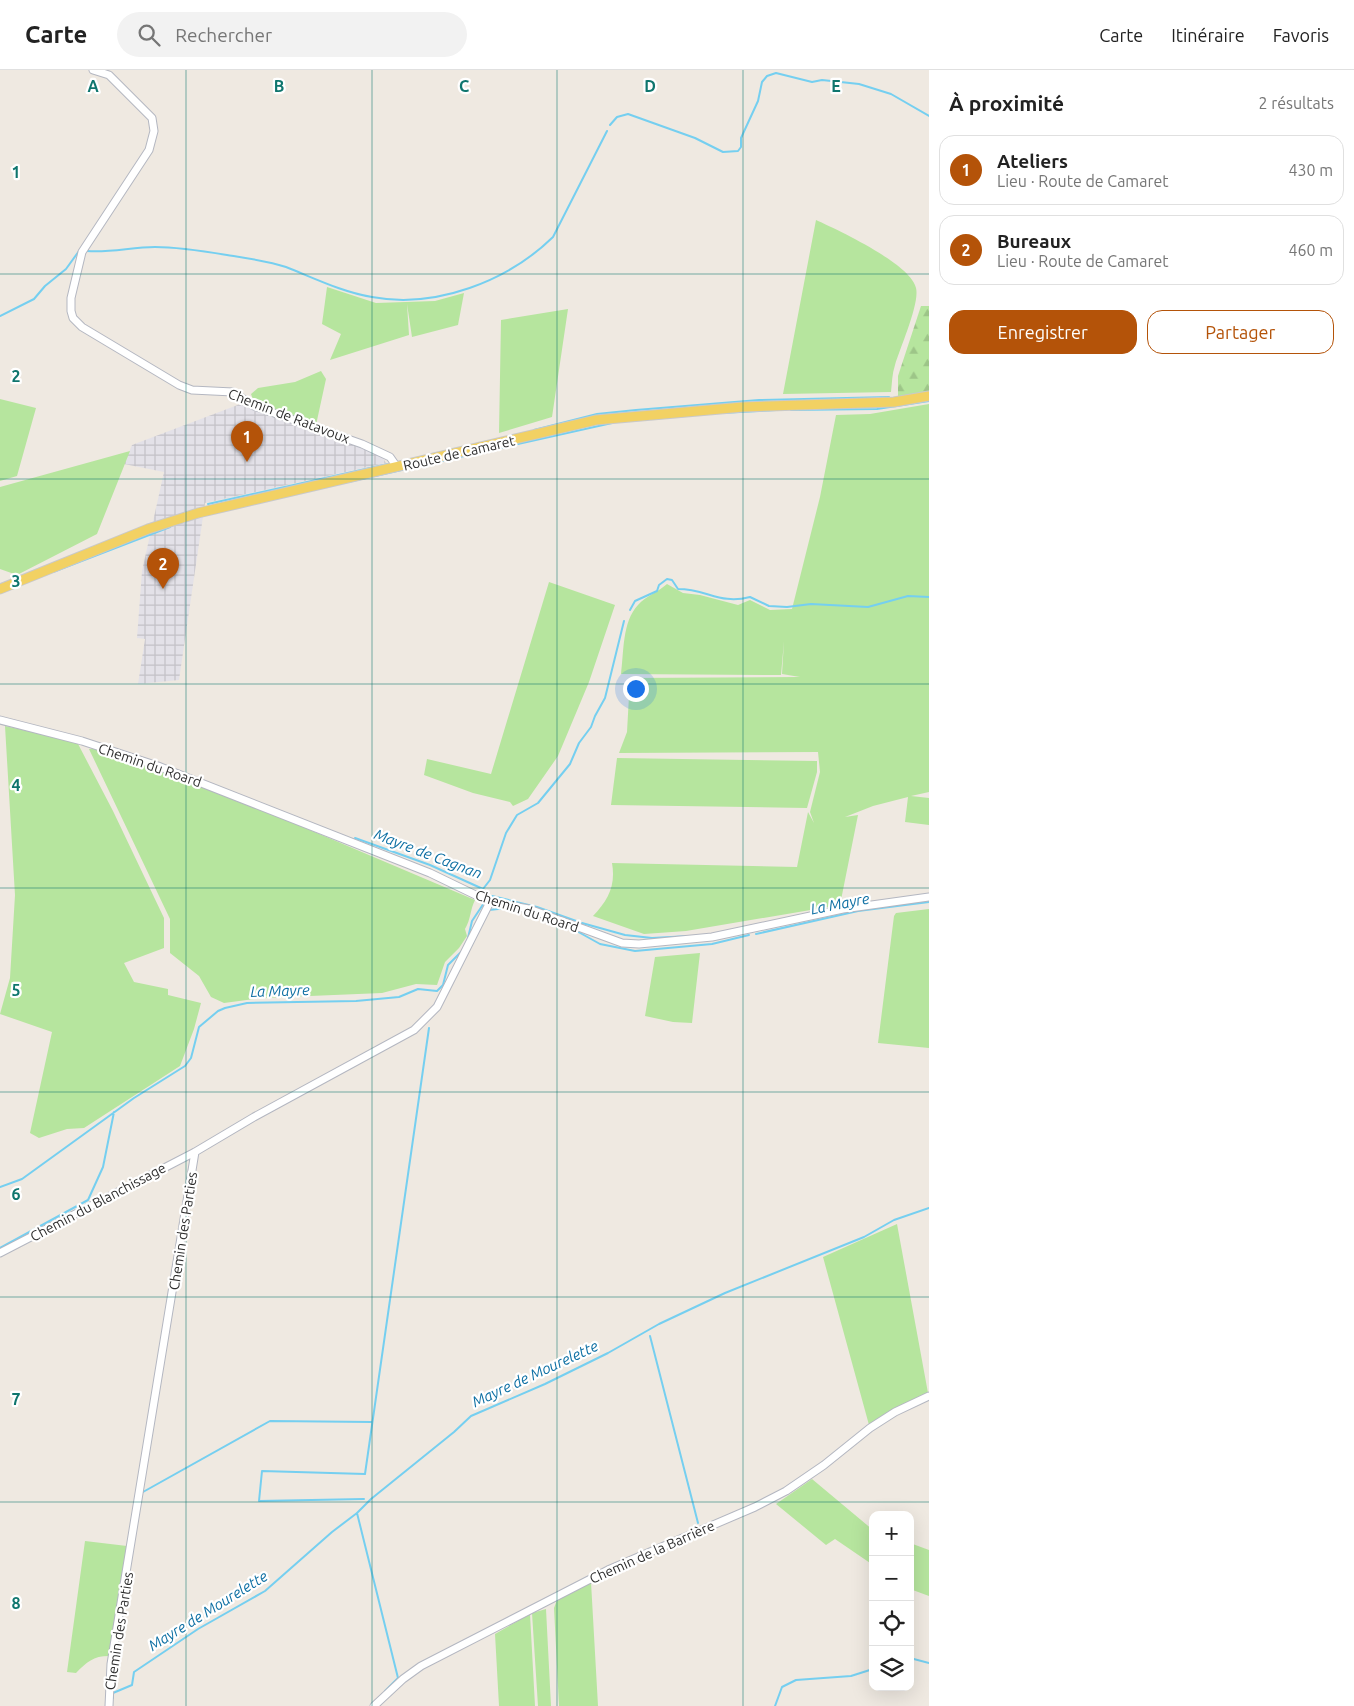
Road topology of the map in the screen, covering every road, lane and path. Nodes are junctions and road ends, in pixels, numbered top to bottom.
1 (93, 70) edge
2 (929, 396) edge
3 (397, 467) junction
4 (2, 588) edge
5 (0, 720) edge
6 (929, 897) edge
7 (490, 902) junction
8 (195, 1152) junction
9 (0, 1252) edge
10 (929, 1396) edge
11 (108, 1706) edge
12 (374, 1706) edge

1 - 3 street, Chemin de Ratavoux
2 - 3 main road, Route de Camaret
3 - 4 main road, Route de Camaret
5 - 7 street, Chemin du Roard
6 - 7 street, Chemin du Roard
7 - 8 street, Chemin des Parties
8 - 9 street, Chemin du Blanchissage
8 - 11 street, Chemin des Parties
10 - 12 street, Chemin de la Barrière

